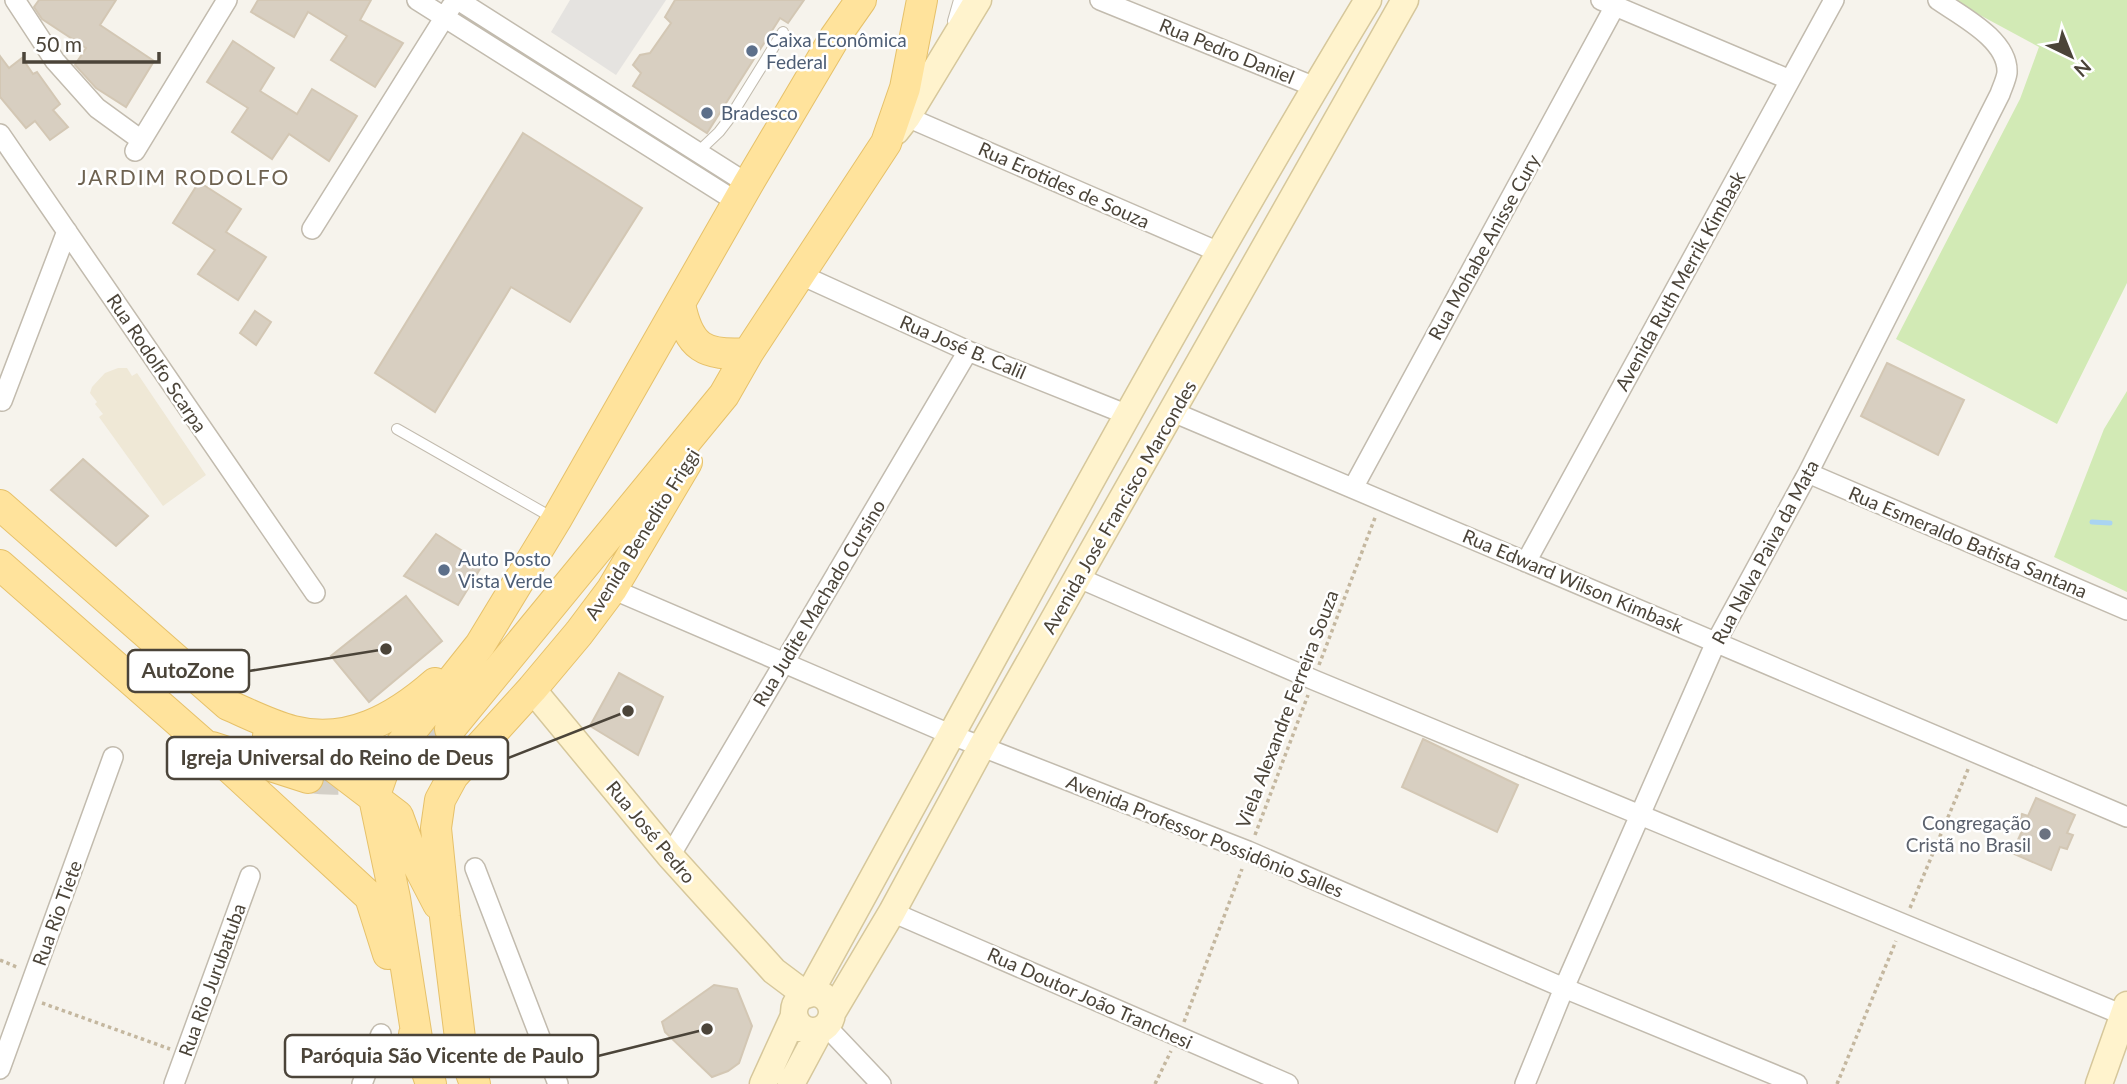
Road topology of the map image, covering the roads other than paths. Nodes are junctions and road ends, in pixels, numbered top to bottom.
1 (15, 0) edge
2 (227, 0) edge
3 (417, 0) edge
4 (457, 0) edge
5 (861, 0) edge
6 (922, 0) edge
7 (959, 0) edge
8 (978, 0) edge
9 (1100, 0) edge
10 (1368, 0) edge
11 (1405, 0) edge
12 (1834, 0) edge
13 (1938, 0) edge
14 (1608, 3) edge
15 (445, 17) junction
16 (783, 32) dead end
17 (942, 59) junction
18 (1790, 80) junction
19 (1315, 87) junction
20 (907, 117) junction
21 (0, 134) edge
22 (886, 143) junction
23 (698, 152) junction
24 (742, 193) junction
25 (312, 229) dead end
26 (67, 231) junction
27 (1220, 253) junction
28 (799, 274) junction
29 (681, 304) junction
30 (968, 351) junction
31 (748, 353) junction
32 (724, 395) junction
33 (2, 401) dead end
34 (1173, 412) junction
35 (1128, 415) junction
36 (397, 429) dead end
37 (1808, 473) junction
38 (1353, 488) junction
39 (0, 505) edge
40 (556, 520) junction
41 (1527, 562) junction
42 (0, 565) edge
43 (1079, 578) junction
44 (612, 589) junction
45 (315, 593) dead end
46 (2127, 610) edge
47 (1716, 642) junction
48 (480, 645) junction
49 (784, 662) junction
50 (532, 689) junction
51 (228, 705) junction
52 (450, 729) tunnel mouth
53 (953, 735) junction
54 (205, 745) junction
55 (982, 746) junction
56 (113, 757) dead end
57 (308, 778) tunnel mouth
58 (374, 798) junction
59 (1639, 814) junction
60 (2127, 817) edge
61 (670, 856) junction
62 (475, 868) dead end
63 (250, 876) dead end
64 (892, 912) junction
65 (445, 917) junction
66 (1564, 988) junction
67 (801, 1003) junction
68 (2125, 1010) edge
69 (826, 1023) junction
70 (381, 1034) dead end
71 (419, 1051) junction
72 (0, 1069) edge
73 (174, 1084) edge
74 (362, 1084) edge
75 (431, 1084) edge
76 (474, 1084) edge
77 (558, 1084) edge
78 (763, 1084) edge
79 (791, 1084) edge
80 (881, 1084) edge
81 (1288, 1084) edge
82 (1525, 1084) edge
83 (1797, 1084) edge
84 (2099, 1084) edge

1 - 2 street
3 - 15 street
4 - 15 street
4 - 23 street
5 - 24 main road
6 - 22 main road, Avenida Benedito Friggi
7 - 17 lane
8 - 17 street
9 - 19 street, Rua Pedro Daniel
10 - 19 street, Avenida José Francisco Marcondes
11 - 34 street, Avenida José Francisco Marcondes
12 - 18 street, Avenida Ruth Merrik Kimbask
13 - 37 street, Rua Nalva Paiva da Mata
14 - 18 street
14 - 38 street, Rua Mohabe Anisse Cury
15 - 24 street
15 - 25 street
16 - 23 lane
17 - 20 street
18 - 41 street, Avenida Ruth Merrik Kimbask
19 - 27 street, Avenida José Francisco Marcondes
20 - 22 street
20 - 27 street, Rua Erotides de Souza
21 - 26 street, Rua Rodolfo Scarpa
22 - 28 main road, Avenida Benedito Friggi
23 - 24 street
24 - 29 main road
26 - 33 street
26 - 45 street, Rua Rodolfo Scarpa
27 - 35 street, Avenida José Francisco Marcondes
28 - 30 street, Rua José B. Calil
28 - 31 main road, Avenida Benedito Friggi
29 - 31 main road
29 - 40 main road
30 - 35 street, Rua José B. Calil
30 - 49 street, Rua Judite Machado Cursino
31 - 32 main road, Avenida Benedito Friggi
32 - 44 main road, Avenida Benedito Friggi
32 - 52 main road, Avenida Benedito Friggi
34 - 38 street, Rua Edward Wilson Kimbask
34 - 43 street, Avenida José Francisco Marcondes
35 - 53 street, Avenida José Francisco Marcondes
36 - 40 lane
37 - 46 street, Rua Esmeraldo Batista Santana
37 - 47 street, Rua Nalva Paiva da Mata
38 - 41 street, Rua Edward Wilson Kimbask
39 - 51 main road
40 - 48 main road
41 - 47 street, Rua Edward Wilson Kimbask
42 - 54 main road
43 - 55 street, Avenida José Francisco Marcondes
43 - 59 street
44 - 49 street, Avenida Professor Possidônio Salles
44 - 50 main road, Avenida Benedito Friggi
47 - 59 street, Rua Nalva Paiva da Mata
47 - 60 street, Rua Edward Wilson Kimbask
48 - 51 main road
48 - 58 main road
49 - 53 street, Avenida Professor Possidônio Salles
49 - 61 street, Rua Judite Machado Cursino
50 - 61 street, Rua José Pedro
50 - 65 main road, Avenida Benedito Friggi
51 - 58 main road
53 - 55 street, Avenida Professor Possidônio Salles
53 - 67 street, Avenida José Francisco Marcondes
54 - 57 main road
54 - 71 main road
55 - 64 street, Avenida José Francisco Marcondes
55 - 66 street, Avenida Professor Possidônio Salles
56 - 72 street, Rua Rio Tiete
58 - 65 main road
58 - 71 main road
59 - 66 street, Rua Nalva Paiva da Mata
59 - 68 street
61 - 67 street, Rua José Pedro
62 - 77 street
63 - 73 street, Rua Rio Jurubatuba
64 - 69 street, Avenida José Francisco Marcondes
64 - 81 street, Rua Doutor João Tranchesi
65 - 76 main road, Avenida Benedito Friggi
66 - 82 street, Rua Nalva Paiva da Mata
66 - 83 street, Avenida Professor Possidônio Salles
67 - 69 street
67 - 78 street, Avenida José Francisco Marcondes
68 - 84 street
69 - 79 street, Avenida José Francisco Marcondes
69 - 80 street
70 - 74 street
71 - 75 main road

